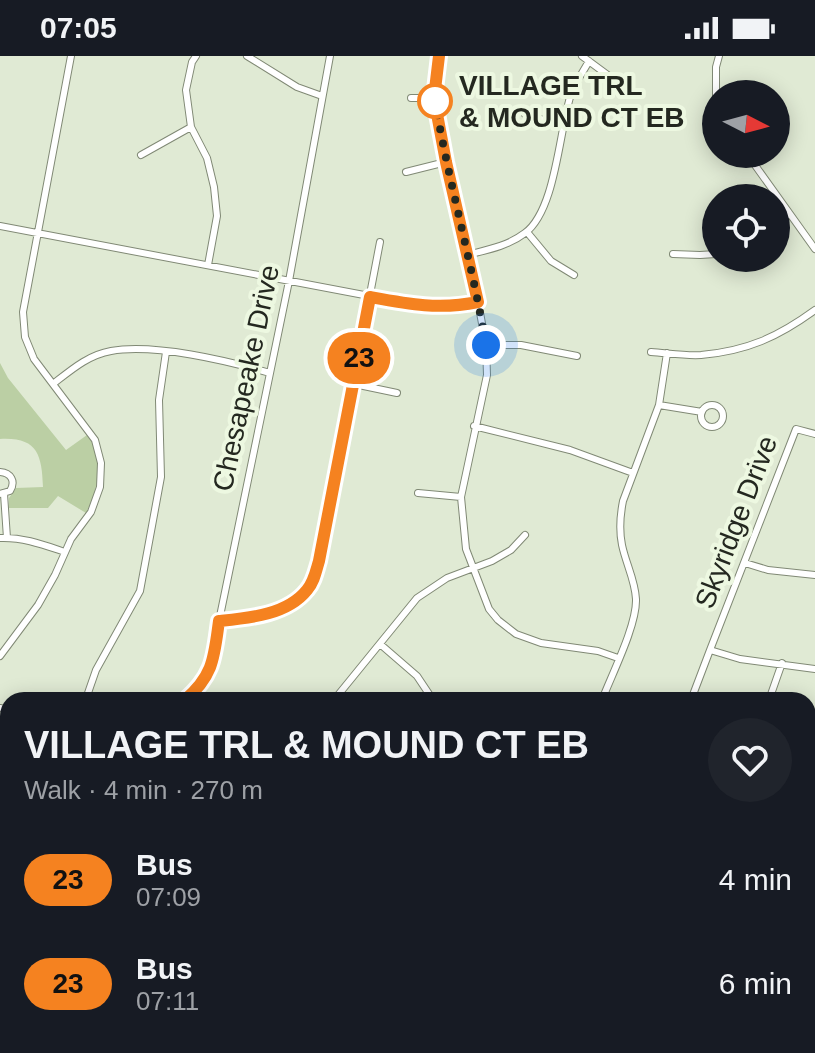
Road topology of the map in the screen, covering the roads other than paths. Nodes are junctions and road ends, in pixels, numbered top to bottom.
1 (71, 56) edge
2 (196, 56) edge
3 (247, 56) edge
4 (330, 56) edge
5 (439, 56) edge
6 (582, 56) edge
7 (719, 56) edge
8 (589, 61) junction
9 (609, 76) dead end
10 (716, 80) edge
11 (322, 96) junction
12 (411, 98) dead end
13 (434, 98) junction
14 (525, 114) dead end
15 (563, 126) junction
16 (191, 127) junction
17 (141, 155) dead end
18 (446, 162) junction
19 (406, 172) dead end
20 (790, 217) edge
21 (0, 226) edge
22 (527, 232) junction
23 (36, 233) junction
24 (380, 242) dead end
25 (815, 249) edge
26 (673, 254) dead end
27 (467, 255) junction
28 (702, 255) edge
29 (208, 265) junction
30 (574, 275) dead end
31 (289, 281) junction
32 (370, 297) junction
33 (478, 302) junction
34 (815, 310) edge
35 (486, 345) junction
36 (166, 352) junction
37 (651, 352) dead end
38 (667, 353) junction
39 (577, 356) dead end
40 (270, 373) junction
41 (53, 384) junction
42 (354, 384) junction
43 (397, 393) dead end
44 (659, 405) junction
45 (702, 412) dead end
46 (474, 426) junction
47 (815, 434) edge
48 (0, 472) edge
49 (633, 473) junction
50 (418, 493) dead end
51 (2, 494) edge
52 (461, 497) junction
53 (525, 535) dead end
54 (4, 538) edge
55 (65, 552) junction
56 (745, 563) junction
57 (472, 569) junction
58 (815, 575) edge
59 (219, 621) junction
60 (380, 644) junction
61 (710, 650) junction
62 (0, 656) edge
63 (618, 658) junction
64 (782, 663) junction
65 (815, 669) edge
66 (88, 692) edge
67 (194, 692) edge
68 (341, 692) edge
69 (428, 692) edge
70 (605, 692) edge
71 (694, 692) edge
72 (772, 692) edge

1 - 23 street
2 - 16 street
3 - 11 street
4 - 11 street, Chesapeake Drive
5 - 13 street
6 - 8 street
7 - 10 street
8 - 9 street
8 - 15 street
11 - 31 street, Chesapeake Drive
12 - 13 street
13 - 18 street
14 - 15 street
15 - 22 street
16 - 17 street
16 - 29 street
18 - 19 street
18 - 27 street
20 - 25 street
21 - 23 street
22 - 27 street
22 - 30 street
23 - 29 street
23 - 41 street
24 - 32 street
26 - 28 street
27 - 33 street
29 - 31 street
31 - 32 street
31 - 40 street, Chesapeake Drive
32 - 33 street
32 - 42 street
33 - 35 street
34 - 38 street
35 - 39 street
35 - 46 street
36 - 40 street
36 - 41 street
36 - 66 street
37 - 38 street
38 - 44 street
40 - 59 street, Chesapeake Drive
41 - 55 street
42 - 43 street
42 - 59 street
44 - 45 street
44 - 49 street
46 - 49 street
46 - 52 street
47 - 56 street, Skyridge Drive
48 - 51 street
49 - 63 street
50 - 52 street
51 - 54 street
52 - 57 street
53 - 57 street
54 - 55 street
55 - 62 street
56 - 58 street
56 - 61 street, Skyridge Drive
57 - 60 street
57 - 63 street
59 - 67 street, Chesapeake Drive
60 - 68 street
60 - 69 street
61 - 64 street
61 - 71 street, Skyridge Drive
63 - 70 street
64 - 65 street
64 - 72 street

